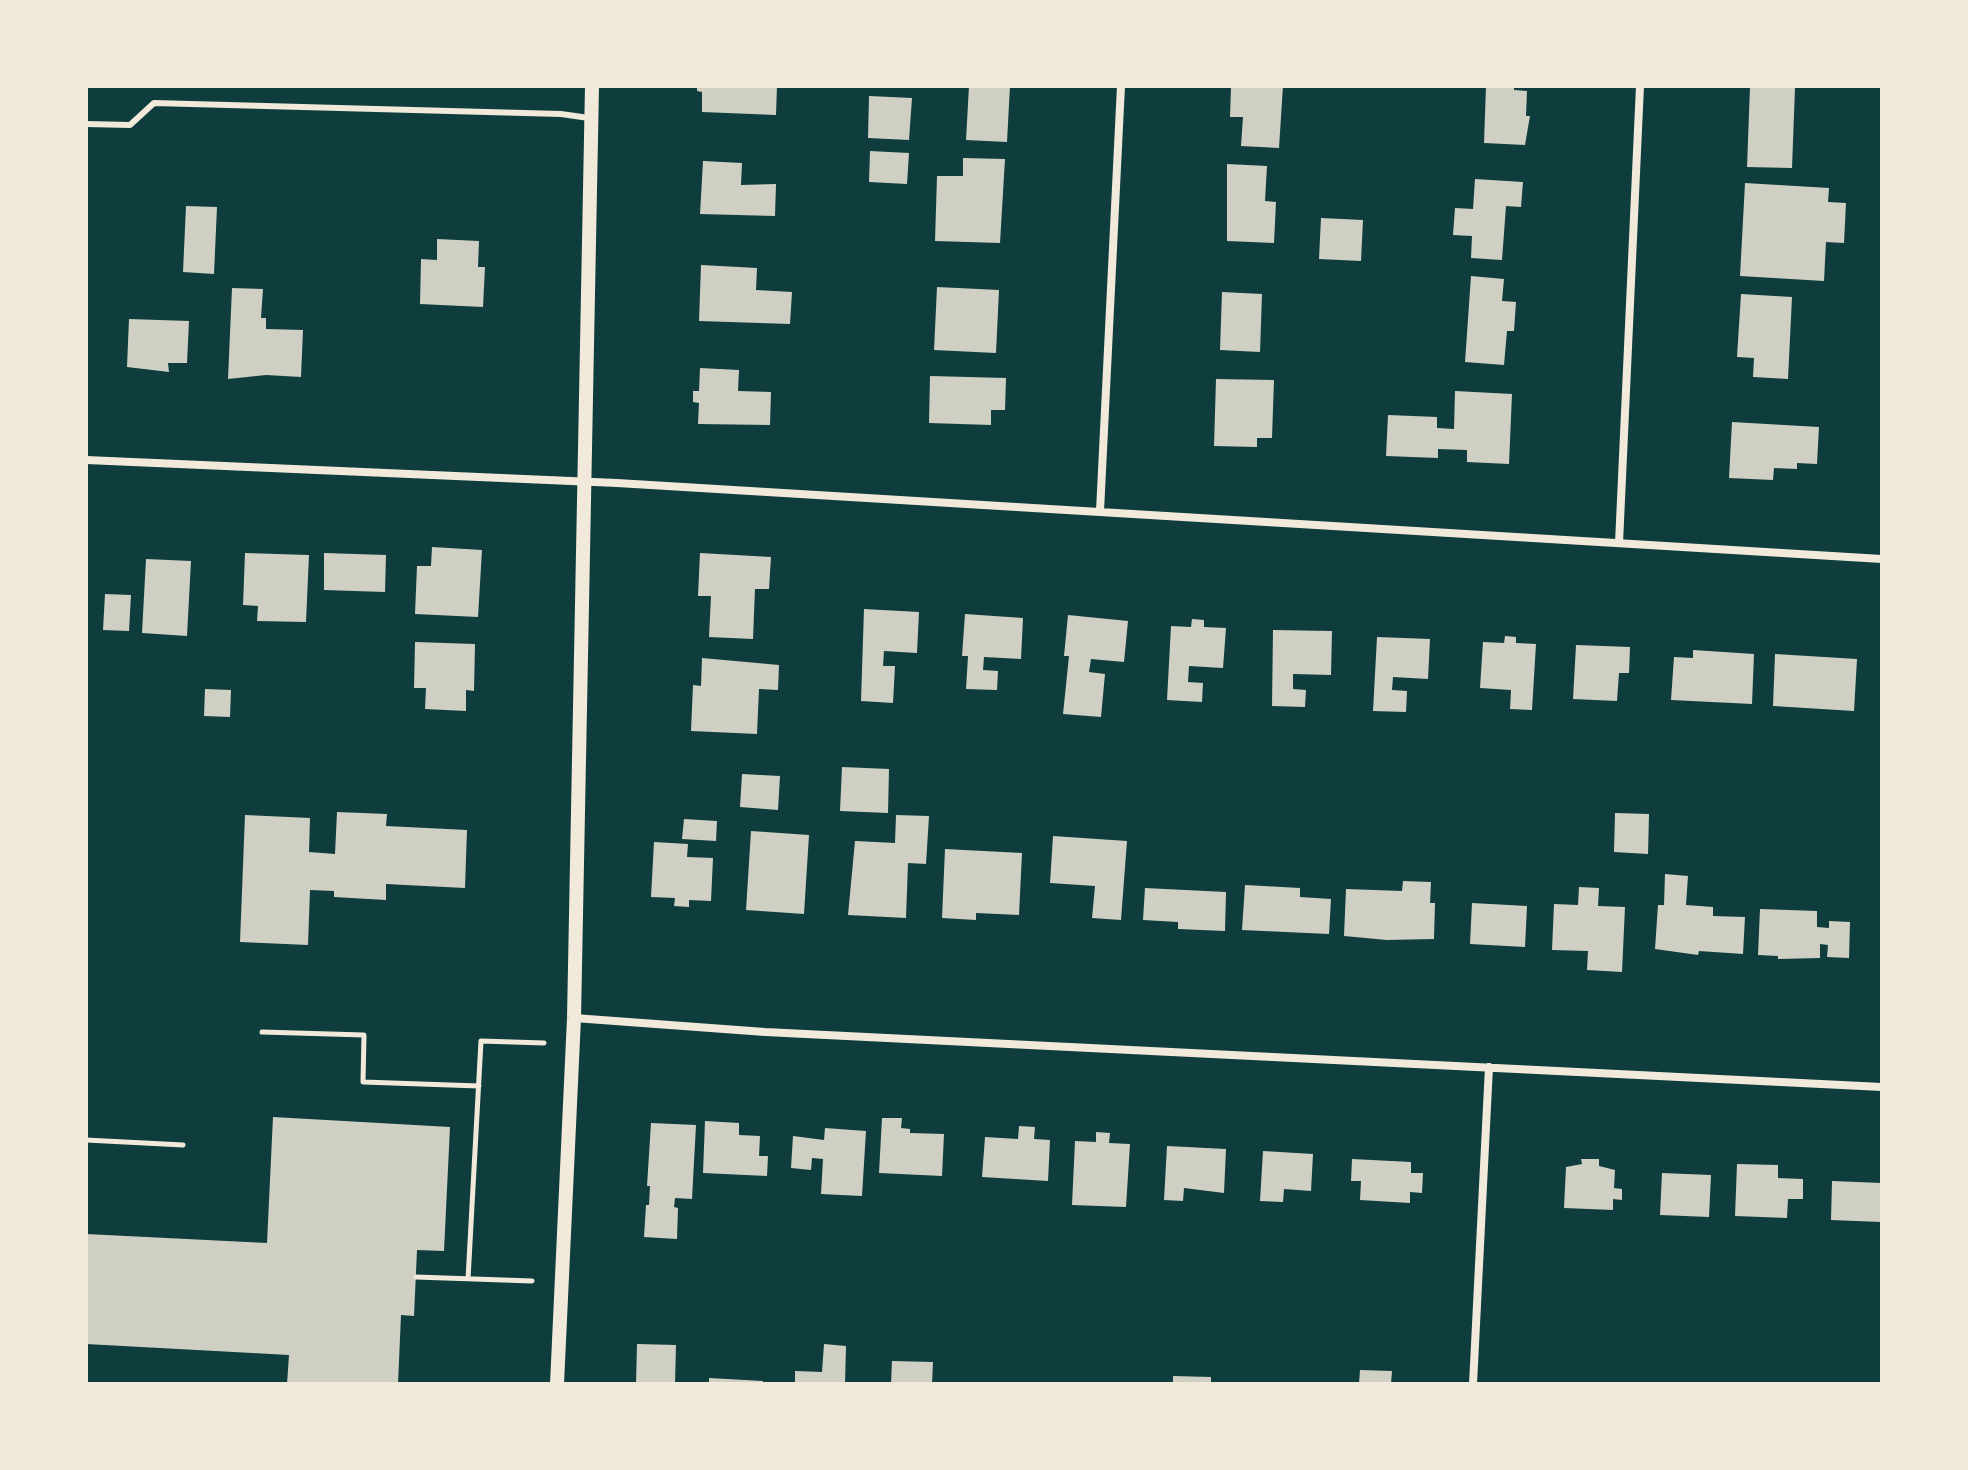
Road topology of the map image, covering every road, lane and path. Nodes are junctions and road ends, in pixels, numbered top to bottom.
1 (592, 86) edge
2 (1121, 86) edge
3 (1640, 86) edge
4 (591, 119) junction
5 (86, 124) edge
6 (86, 460) edge
7 (584, 482) junction
8 (1100, 511) junction
9 (1619, 543) junction
10 (1882, 559) edge
11 (574, 1018) junction
12 (262, 1032) dead end
13 (544, 1043) dead end
14 (1489, 1067) junction
15 (479, 1086) junction
16 (1882, 1087) edge
17 (86, 1140) edge
18 (183, 1145) dead end
19 (416, 1277) dead end
20 (468, 1279) junction
21 (532, 1281) dead end
22 (557, 1384) edge
23 (1473, 1384) edge

1 - 4 street
2 - 8 street
3 - 9 street
4 - 5 lane
4 - 7 street
6 - 7 street
7 - 8 street
7 - 11 street
8 - 9 street
9 - 10 street
11 - 14 street
11 - 22 street
12 - 15 path
13 - 15 path
14 - 16 street
14 - 23 street
15 - 20 path
17 - 18 path
19 - 20 path
20 - 21 path

